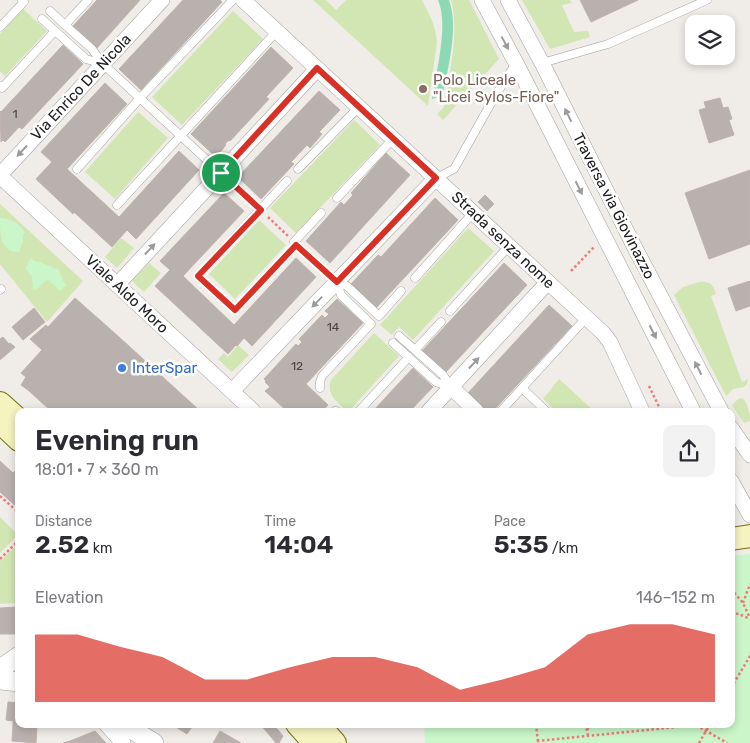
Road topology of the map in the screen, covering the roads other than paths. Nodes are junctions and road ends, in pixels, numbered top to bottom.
1 (22, 0) edge
2 (88, 0) edge
3 (162, 0) edge
4 (233, 0) edge
5 (243, 0) edge
6 (482, 0) edge
7 (508, 0) edge
8 (708, 0) edge
9 (50, 11) dead end
10 (42, 19) dead end
11 (65, 25) junction
12 (0, 27) edge
13 (56, 31) junction
14 (277, 31) junction
15 (516, 63) junction
16 (542, 63) junction
17 (103, 64) junction
18 (317, 68) junction
19 (0, 86) edge
20 (140, 98) junction
21 (359, 107) junction
22 (181, 136) junction
23 (394, 139) junction
24 (77, 169) dead end
25 (298, 169) dead end
26 (221, 173) junction
27 (0, 175) edge
28 (436, 178) junction
29 (287, 181) dead end
30 (337, 198) dead end
31 (117, 205) dead end
32 (261, 210) junction
33 (321, 213) dead end
34 (473, 213) junction
35 (295, 243) junction
36 (509, 246) junction
37 (635, 248) junction
38 (614, 257) junction
39 (415, 278) dead end
40 (337, 282) junction
41 (548, 282) junction
42 (117, 285) junction
43 (401, 291) dead end
44 (450, 311) dead end
45 (586, 318) junction
46 (441, 322) dead end
47 (399, 336) dead end
48 (393, 343) dead end
49 (415, 350) junction
50 (409, 357) junction
51 (320, 388) dead end
52 (451, 388) junction
53 (522, 388) junction
54 (232, 391) junction
55 (0, 403) edge
56 (251, 408) edge
57 (362, 408) edge
58 (432, 408) edge
59 (473, 408) edge
60 (504, 408) edge
61 (543, 408) edge
62 (641, 408) edge
63 (691, 408) edge
64 (719, 408) edge
65 (15, 416) edge
66 (0, 422) edge
67 (735, 433) edge
68 (15, 436) edge
69 (750, 454) edge
70 (735, 488) edge
71 (750, 515) edge
72 (750, 536) edge
73 (735, 538) edge
74 (0, 680) edge
75 (15, 682) edge
76 (110, 728) edge
77 (130, 728) edge
78 (301, 728) edge
79 (322, 728) edge
80 (124, 743) edge
81 (154, 743) edge
82 (314, 743) edge
83 (335, 743) edge

1 - 12 lane
2 - 11 lane
3 - 17 street, Via Enrico De Nicola
4 - 20 lane
5 - 14 street, Strada senza nome
6 -> 15 street, Traversa via Giovinazzo
7 - 16 street, Traversa via Giovinazzo
8 - 16 lane
9 - 11 lane
10 - 13 lane
11 - 17 lane
13 - 17 lane
13 - 19 lane
14 - 18 street, Strada senza nome
14 - 22 lane
15 - 28 lane
15 -> 38 street, Traversa via Giovinazzo
37 -> 16 street, Traversa via Giovinazzo
17 - 20 lane
17 -> 27 street, Via Enrico De Nicola
18 - 21 street, Strada senza nome
18 - 26 street
20 - 22 lane
20 - 24 lane
21 - 23 street, Strada senza nome
21 - 25 lane
22 - 26 lane
22 - 31 lane
23 - 28 street, Strada senza nome
23 - 30 lane
26 - 32 lane
42 -> 26 street
27 - 42 street, Viale Aldo Moro
28 - 34 street, Strada senza nome
28 - 40 street
29 - 32 lane
32 - 35 lane
33 - 35 lane
34 - 36 street, Strada senza nome
34 - 39 lane
35 - 40 lane
36 - 41 street, Strada senza nome
36 - 44 lane
37 - 38 street
64 -> 37 street, Traversa via Giovinazzo
38 -> 63 street, Traversa via Giovinazzo
40 - 43 lane
40 - 51 lane
40 -> 54 street
41 - 45 street, Strada senza nome
52 -> 41 street
42 - 54 street, Viale Aldo Moro
45 - 53 lane
45 - 62 street, Strada senza nome
46 - 49 lane
47 - 49 lane
48 - 50 lane
49 - 52 lane
50 - 52 lane
50 - 57 lane
52 - 58 street
52 - 59 street
53 - 60 lane
53 - 61 lane
54 - 56 street, Viale Aldo Moro
55 - 65 main road
66 - 68 main road
67 - 69 street
70 - 71 street
72 - 73 main road
74 - 75 street
76 - 80 street
77 - 81 street
78 - 82 main road
79 - 83 main road

